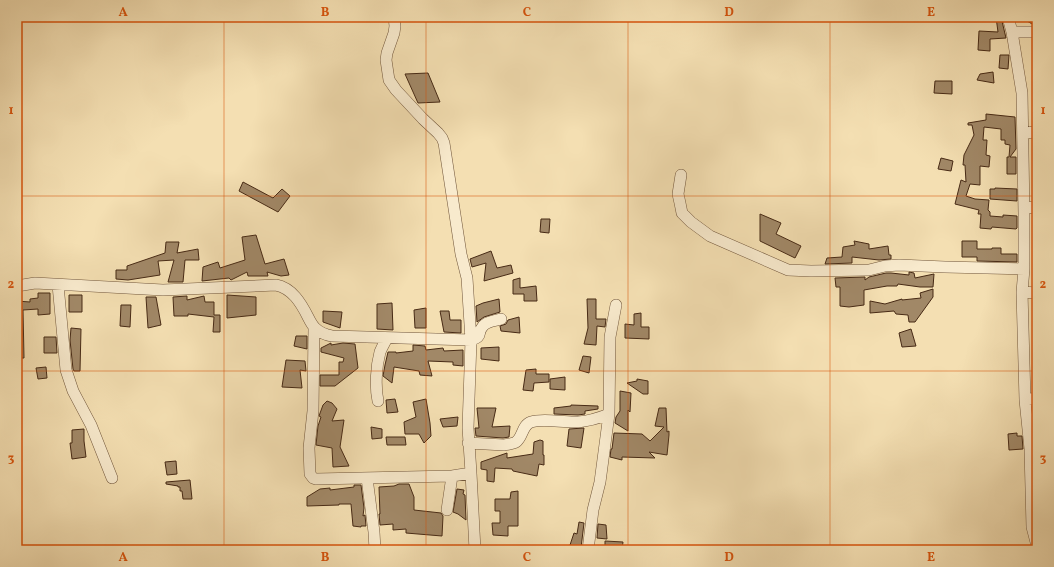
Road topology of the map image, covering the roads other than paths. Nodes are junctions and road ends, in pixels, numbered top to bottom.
1 (394, 17) edge
2 (1008, 17) edge
3 (1012, 32) junction
4 (1037, 32) edge
5 (1037, 132) edge
6 (1023, 133) junction
7 (681, 175) dead end
8 (1024, 207) junction
9 (1037, 208) edge
10 (1024, 268) junction
11 (58, 285) junction
12 (17, 286) edge
13 (1022, 292) junction
14 (1037, 293) edge
15 (616, 305) dead end
16 (501, 319) dead end
17 (314, 328) junction
18 (387, 338) junction
19 (471, 340) junction
20 (1037, 398) edge
21 (1025, 400) junction
22 (378, 401) dead end
23 (609, 414) junction
24 (468, 443) junction
25 (1034, 448) edge
26 (471, 473) junction
27 (452, 476) junction
28 (112, 478) dead end
29 (367, 478) junction
30 (447, 510) dead end
31 (1037, 546) edge
32 (375, 550) edge
33 (475, 550) edge
34 (588, 550) edge

1 - 19 street
2 - 3 street
3 - 4 street
3 - 6 street
5 - 6 street
6 - 8 street
7 - 10 street
8 - 9 street
8 - 10 street
10 - 13 street
11 - 12 street
11 - 17 street
11 - 28 street
13 - 14 street
13 - 21 street
15 - 23 street
16 - 19 street
17 - 18 street
17 - 29 street
18 - 19 street
18 - 22 street
19 - 24 street
20 - 21 street
21 - 25 street
23 - 24 street
23 - 34 street
24 - 26 street
25 - 31 street
26 - 27 street
26 - 33 street
27 - 29 street
27 - 30 street
29 - 32 street

